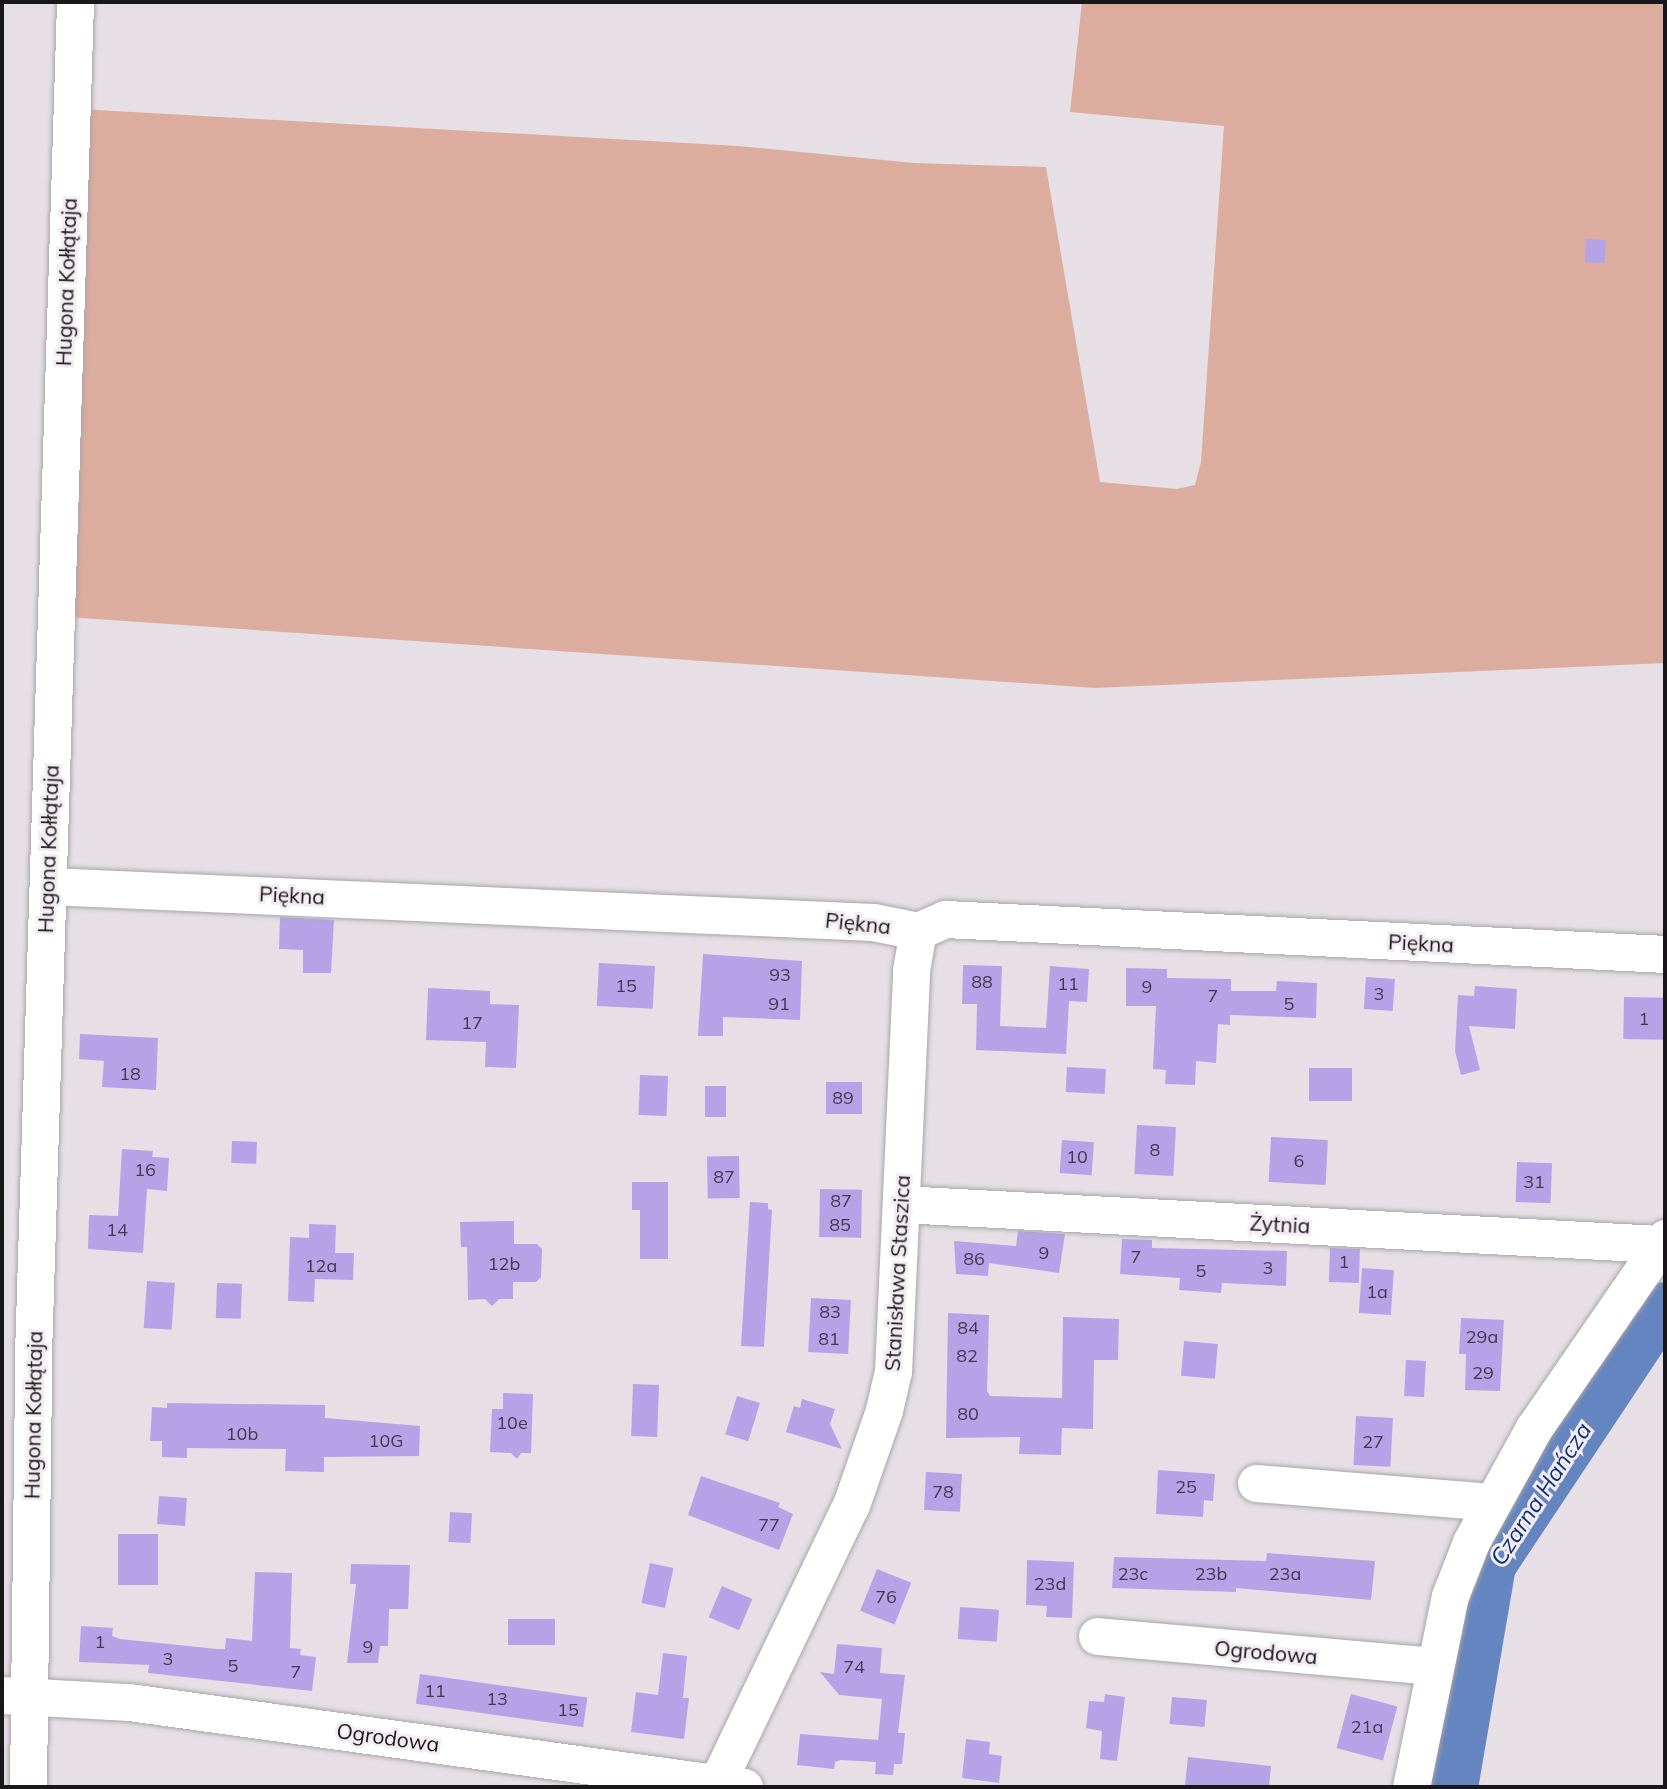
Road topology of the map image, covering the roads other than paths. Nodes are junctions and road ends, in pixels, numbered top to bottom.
1 (75, 2) edge
2 (48, 886) junction
3 (918, 932) junction
4 (1665, 954) edge
5 (901, 1204) junction
6 (1663, 1241) edge
7 (1256, 1483) dead end
8 (1492, 1502) junction
9 (1097, 1636) dead end
10 (1435, 1666) junction
11 (16, 1695) edge
12 (725, 1786) edge
13 (28, 1787) edge
14 (1411, 1787) edge

1 - 2 street, Hugona Kołłątaja
2 - 3 street, Piękna
2 - 11 street, Hugona Kołłątaja
3 - 4 street, Piękna
3 - 5 street, Stanisława Staszica
5 - 6 street, Żytnia
5 - 12 street, Stanisława Staszica
6 - 8 street
7 - 8 street
8 - 10 street
9 - 10 street, Ogrodowa
10 - 14 street
11 - 12 street, Ogrodowa
11 - 13 street, Hugona Kołłątaja

